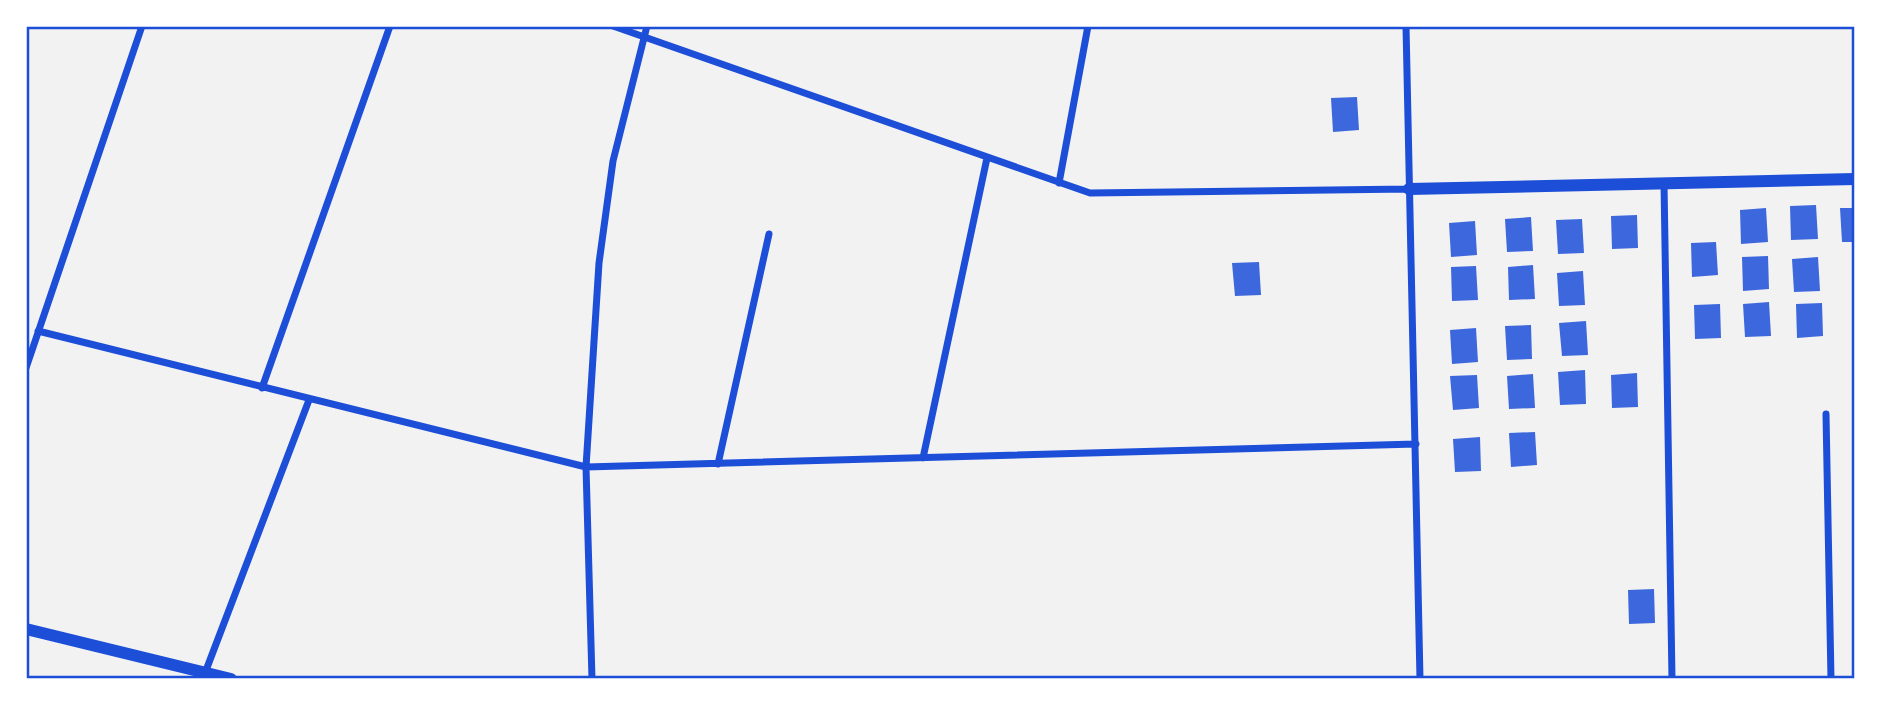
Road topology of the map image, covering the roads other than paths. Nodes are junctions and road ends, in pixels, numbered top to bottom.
1 (142, 26) edge
2 (390, 26) edge
3 (613, 26) edge
4 (647, 26) edge
5 (1088, 26) edge
6 (1406, 26) edge
7 (644, 38) junction
8 (987, 158) junction
9 (1855, 179) edge
10 (1059, 183) junction
11 (1664, 183) junction
12 (1409, 188) junction
13 (769, 234) dead end
14 (38, 331) junction
15 (26, 368) edge
16 (262, 388) junction
17 (309, 400) junction
18 (1826, 414) dead end
19 (1416, 444) junction
20 (923, 458) junction
21 (718, 464) junction
22 (586, 467) junction
23 (26, 629) edge
24 (205, 673) junction
25 (231, 679) edge
26 (592, 679) edge
27 (1420, 679) edge
28 (1672, 679) edge
29 (1832, 679) edge

1 - 14 street
2 - 16 street
3 - 7 street
4 - 7 street
5 - 10 street
6 - 12 street
7 - 8 street
7 - 22 street
8 - 10 street
8 - 20 street
9 - 11 street
10 - 12 street
11 - 12 street
11 - 28 street
12 - 19 street
13 - 21 street
14 - 15 street
14 - 16 street
16 - 17 street
17 - 22 street
17 - 24 street
18 - 29 street
19 - 20 street
19 - 27 street
20 - 21 street
21 - 22 street
22 - 26 street
23 - 24 street
24 - 25 street

